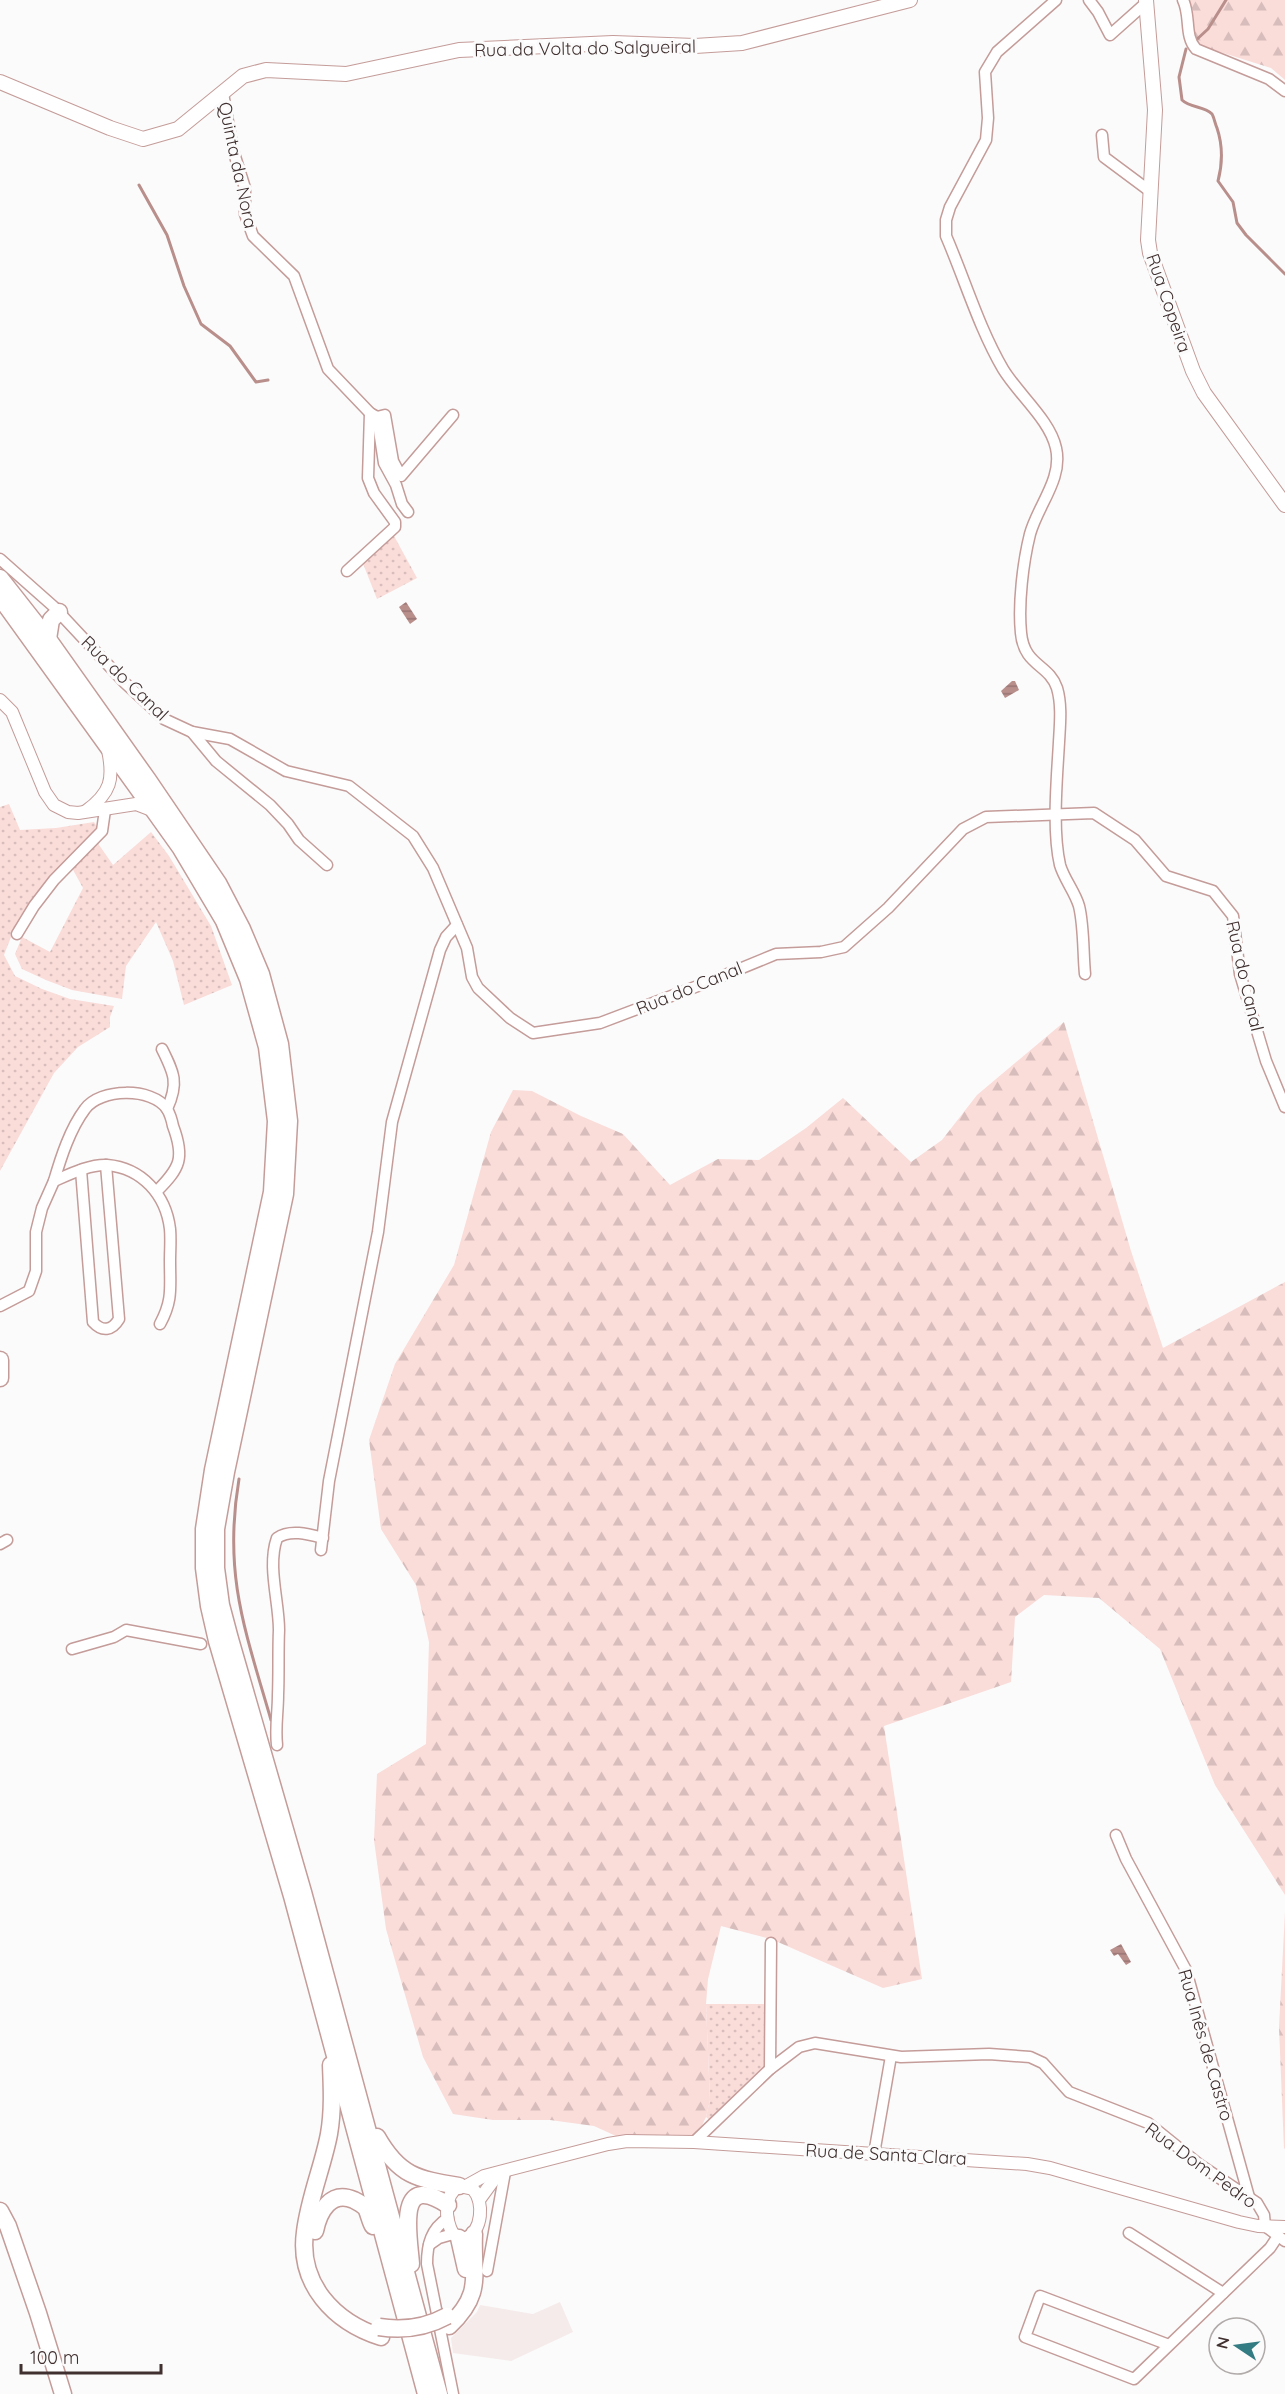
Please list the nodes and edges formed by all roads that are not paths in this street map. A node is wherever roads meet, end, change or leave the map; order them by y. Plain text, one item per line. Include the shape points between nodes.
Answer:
1 (910, 0) edge
2 (1056, 0) edge
3 (1089, 0) edge
4 (1182, 0) edge
5 (1147, 1) edge
6 (0, 82) edge
7 (1285, 91) edge
8 (223, 93) junction
9 (1102, 135) dead end
10 (1152, 192) junction
11 (373, 415) junction
12 (453, 415) dead end
13 (1285, 505) edge
14 (408, 512) dead end
15 (0, 559) edge
16 (347, 571) dead end
17 (0, 578) edge
18 (0, 597) edge
19 (56, 609) junction
20 (30, 614) junction
21 (48, 639) junction
22 (0, 700) edge
23 (192, 732) junction
24 (106, 742) junction
25 (105, 810) junction
26 (86, 811) junction
27 (155, 812) junction
28 (1056, 815) junction
29 (327, 865) dead end
30 (457, 925) junction
31 (17, 934) dead end
32 (1085, 974) dead end
33 (162, 1049) dead end
34 (1285, 1107) edge
35 (167, 1109) junction
36 (106, 1165) junction
37 (81, 1170) junction
38 (54, 1181) junction
39 (157, 1191) junction
40 (0, 1306) edge
41 (160, 1324) dead end
42 (0, 1360) edge
43 (0, 1378) edge
44 (323, 1538) junction
45 (321, 1550) dead end
46 (201, 1644) dead end
47 (72, 1649) dead end
48 (277, 1745) dead end
49 (1116, 1835) dead end
50 (771, 1943) dead end
51 (330, 2040) junction
52 (891, 2056) junction
53 (770, 2068) junction
54 (365, 2115) junction
55 (694, 2142) junction
56 (874, 2154) junction
57 (502, 2173) junction
58 (463, 2186) junction
59 (1249, 2197) junction
60 (479, 2200) junction
61 (0, 2211) edge
62 (448, 2212) junction
63 (1267, 2226) junction
64 (1129, 2233) dead end
65 (462, 2235) junction
66 (1283, 2235) edge
67 (428, 2246) junction
68 (386, 2247) junction
69 (487, 2271) dead end
70 (1222, 2293) junction
71 (414, 2301) junction
72 (380, 2332) junction
73 (1169, 2345) junction
74 (63, 2394) edge
75 (426, 2394) edge
76 (439, 2394) edge
77 (453, 2394) edge

1 - 8 main road, Rua da Volta do Salgueiral via 742,43 613,43 459,50 346,74 266,70 243,76
2 - 28 street via 997,52 985,72 986,140 950,207 946,236 1004,371 1048,428 1056,448 1056,472 1030,536 1021,634 1026,652 1036,665 1051,674 1057,688 1060,715
3 - 5 street via 1110,35
4 - 7 street via 1188,10 1189,42 1196,49 1269,80
5 - 10 main road, Rua Copeira via 1155,110
6 - 8 main road, Rua da Volta do Salgueiral via 143,139 178,129
8 - 11 street, Quinta da Nora via 232,150 245,188 245,214 253,236 294,276 328,369
9 - 10 street via 1104,157
10 - 13 main road, Rua Copeira via 1150,254 1193,371 1204,393
11 - 12 street, Quinta da Nora via 385,415 393,461 401,476
11 - 14 street via 384,463
11 - 16 street via 368,478 395,527
15 - 19 street, Rua do Canal
17 - 20 main road
18 - 24 main road
19 - 20 main road via 46,614
19 - 21 main road
19 - 23 street, Rua do Canal via 164,719
20 - 21 main road
21 - 54 main road via 230,905 261,974 280,1044 289,1121 285,1194 226,1472 216,1529 216,1568 230,1639
22 - 26 street via 12,712 54,805 68,812
23 - 29 street via 216,761 270,805 299,840
23 - 30 street, Rua do Canal via 230,739 286,771 349,786 413,836 433,868
24 - 26 street via 111,777 106,792
24 - 27 main road
25 - 26 street
25 - 27 street via 136,804
25 - 31 street via 102,831 54,880
27 - 51 main road via 224,921 248,979 267,1047 276,1121 272,1192 213,1470 204,1529 204,1568 217,1641
28 - 30 street, Rua do Canal via 986,817 963,830 888,908 844,947 776,954 600,1023 532,1033 510,1018 478,988
28 - 32 street via 1060,866 1079,906
28 - 34 street, Rua do Canal via 1094,813 1135,840 1166,876 1213,891 1233,916 1240,974 1266,1061
30 - 44 street via 440,950 392,1122 378,1232 329,1481
33 - 35 street via 175,1083
35 - 38 street via 132,1092 99,1098 85,1108
35 - 39 street via 181,1154
36 - 37 street
36 - 37 street via 119,1319 107,1330 93,1322
36 - 39 street via 143,1178
37 - 38 street
38 - 40 street via 36,1232 36,1271 28,1291
39 - 41 street via 170,1228 170,1306
42 - 43 main road
44 - 45 street
44 - 48 street via 284,1534 275,1542 279,1628
46 - 47 street via 126,1630
49 - 59 street, Rua Inês de Castro via 1125,1859 1186,1970
50 - 53 street
51 - 68 main road
51 - 72 main road via 329,2133 305,2233 305,2256 315,2286 326,2303 356,2329
52 - 53 street, Rua Dom Pedro via 815,2043 800,2047
52 - 56 street
52 - 59 street, Rua Dom Pedro via 1030,2057 1043,2063 1069,2092 1149,2123 1200,2165
53 - 55 street, Rua Dom Pedro
54 - 58 main road via 388,2156 400,2168 419,2179
54 - 71 main road
55 - 56 street, Rua de Santa Clara
55 - 57 street, Rua de Santa Clara via 627,2141
56 - 63 street, Rua de Santa Clara via 1050,2168 1239,2222
57 - 58 street, Rua de Santa Clara via 477,2178
57 - 60 street
57 - 69 street
58 - 60 street via 473,2189
58 - 62 street via 453,2190
59 - 63 street, Rua Dom Pedro via 1263,2211
60 - 65 street via 478,2226
61 - 74 main road
62 - 65 street
62 - 67 street via 433,2231
62 - 71 main road via 423,2194 410,2204 407,2218
63 - 66 street, Rua de Santa Clara
64 - 70 street
65 - 67 street via 439,2238
65 - 72 main road, bridge via 466,2284 448,2321
66 - 70 street
67 - 77 street via 427,2264
68 - 72 main road via 366,2208 358,2201 339,2197 320,2212 313,2247 321,2279 331,2295 354,2316
68 - 75 main road
70 - 73 street
71 - 76 main road
73 - 73 street via 1134,2379 1024,2337 1040,2296

